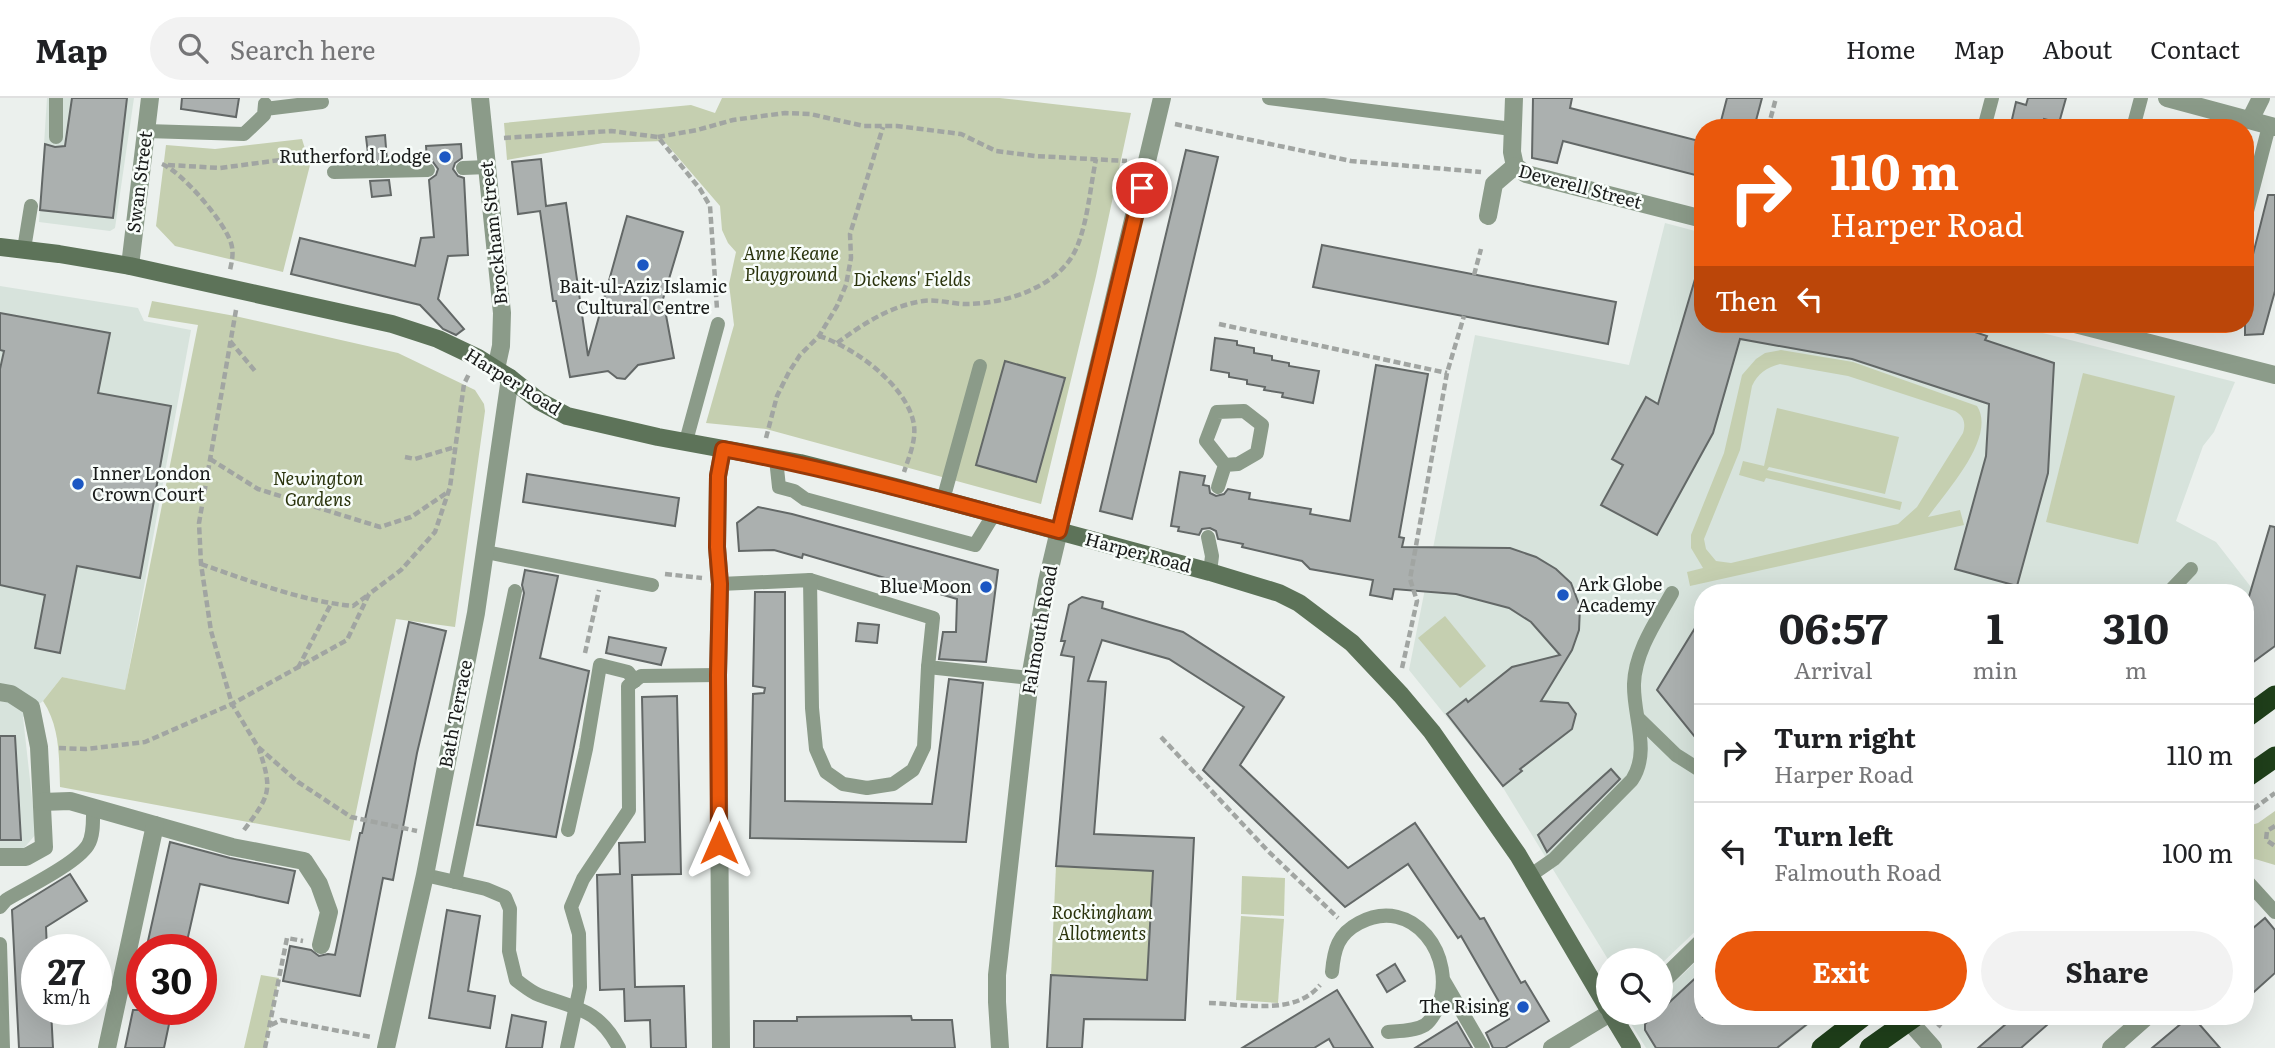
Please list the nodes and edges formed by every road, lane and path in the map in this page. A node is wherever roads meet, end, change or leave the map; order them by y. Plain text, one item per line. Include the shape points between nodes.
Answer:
1 (56, 98) edge
2 (150, 98) edge
3 (480, 98) edge
4 (1162, 98) edge
5 (1269, 98) edge
6 (1514, 98) edge
7 (1776, 98) edge
8 (1992, 98) edge
9 (2141, 98) edge
10 (2167, 98) edge
11 (2261, 98) edge
12 (322, 102) dead end
13 (2209, 104) edge
14 (1770, 119) edge
15 (1986, 119) edge
16 (2135, 119) edge
17 (2247, 119) edge
18 (2250, 119) edge
19 (1157, 121) junction
20 (2254, 121) edge
21 (883, 127) junction
22 (2272, 127) edge
23 (1512, 129) junction
24 (146, 131) junction
25 (56, 137) dead end
26 (658, 137) junction
27 (485, 139) junction
28 (288, 159) dead end
29 (1096, 159) junction
30 (1149, 161) junction
31 (143, 162) junction
32 (163, 164) junction
33 (1515, 166) junction
34 (487, 167) junction
35 (463, 168) dead end
36 (428, 170) dead end
37 (334, 172) dead end
38 (1500, 178) junction
39 (2254, 188) edge
40 (31, 206) dead end
41 (1488, 216) dead end
42 (1694, 217) edge
43 (0, 247) edge
44 (24, 249) junction
45 (1481, 249) dead end
46 (130, 266) junction
47 (1474, 275) dead end
48 (233, 290) junction
49 (1464, 316) dead end
50 (718, 324) joint
51 (1219, 324) dead end
52 (2111, 333) edge
53 (819, 336) junction
54 (230, 341) junction
55 (837, 343) junction
56 (478, 358) junction
57 (980, 366) dead end
58 (255, 371) dead end
59 (503, 373) junction
60 (1447, 373) junction
61 (2275, 375) edge
62 (686, 442) junction
63 (455, 447) junction
64 (723, 449) junction
65 (405, 457) dead end
66 (769, 458) junction
67 (210, 459) junction
68 (1225, 464) dead end
69 (1218, 487) dead end
70 (899, 488) junction
71 (449, 492) junction
72 (293, 493) dead end
73 (291, 499) junction
74 (943, 500) junction
75 (994, 514) junction
76 (1059, 531) junction
77 (1208, 537) dead end
78 (486, 552) junction
79 (201, 564) junction
80 (2190, 569) dead end
81 (1210, 572) junction
82 (602, 575) junction
83 (810, 580) junction
84 (720, 582) junction
85 (2176, 584) edge
86 (652, 585) joint
87 (515, 591) dead end
88 (1672, 593) dead end
89 (369, 594) junction
90 (331, 604) junction
91 (600, 665) junction
92 (928, 667) junction
93 (297, 669) junction
94 (1401, 672) dead end
95 (718, 675) junction
96 (1030, 678) junction
97 (635, 681) junction
98 (0, 692) edge
99 (2275, 696) edge
100 (232, 704) junction
101 (2254, 711) edge
102 (1638, 718) junction
103 (1161, 737) dead end
104 (38, 747) junction
105 (258, 747) junction
106 (2275, 757) edge
107 (1694, 766) edge
108 (2254, 772) edge
109 (2275, 793) edge
110 (42, 802) junction
111 (93, 808) junction
112 (438, 808) junction
113 (2254, 808) edge
114 (155, 825) junction
115 (2275, 826) edge
116 (568, 830) dead end
117 (2275, 846) edge
118 (232, 848) junction
119 (0, 857) edge
120 (425, 875) junction
121 (1531, 875) junction
122 (455, 882) junction
123 (2254, 890) edge
124 (0, 907) edge
125 (2275, 912) edge
126 (1348, 929) junction
127 (0, 944) edge
128 (321, 945) joint
129 (1694, 950) edge
130 (1673, 970) edge
131 (1332, 972) joint
132 (1444, 981) junction
133 (1596, 983) edge
134 (1209, 1003) dead end
135 (575, 1006) junction
136 (1596, 1024) edge
137 (1620, 1025) edge
138 (1852, 1025) edge
139 (1903, 1025) edge
140 (1916, 1025) edge
141 (2137, 1025) edge
142 (271, 1026) junction
143 (1388, 1032) dead end
144 (387, 1044) edge
145 (3, 1048) edge
146 (107, 1048) edge
147 (265, 1048) edge
148 (567, 1048) edge
149 (619, 1048) edge
150 (721, 1048) edge
151 (1000, 1048) edge
152 (1483, 1048) edge
153 (1552, 1048) edge
154 (1632, 1048) edge
155 (1822, 1048) edge
156 (1870, 1048) edge
157 (1933, 1048) edge
158 (2111, 1048) edge

1 - 25 lane
2 - 24 street, Swan Street
3 - 27 street, Brockham Street
4 - 19 street, Falmouth Road
5 - 23 lane
6 - 23 street
7 - 14 path
8 - 15 lane
9 - 16 lane
10 - 13 street
11 - 18 street
12 - 24 lane via 265,107 264,115 244,134
13 - 17 street
19 - 30 street, Falmouth Road
19 - 38 path via 1351,161
20 - 22 street
21 - 26 path via 785,113
21 - 29 path via 961,134 996,151
21 - 53 path via 850,234 846,285
22 - 39 lane
23 - 33 street
24 - 31 street, Swan Street
26 - 27 path via 611,131
26 - 50 path via 710,206
27 - 34 street, Brockham Street
28 - 32 path via 220,168
29 - 30 path
29 - 55 path via 1081,235 1068,262 1054,276 1011,297 985,303 925,301 898,307
30 - 76 street, Falmouth Road
31 - 32 path
31 - 46 street, Swan Street
32 - 48 path via 213,211 225,230 233,251
33 - 38 street, Deverell Street
33 - 42 street, Deverell Street via 1526,174
34 - 35 lane
34 - 59 street, Brockham Street via 502,313
36 - 37 lane
38 - 41 street, Deverell Street via 1494,184
40 - 44 lane
43 - 44 main road, Harper Road
44 - 46 main road, Harper Road
45 - 47 path
46 - 48 main road, Harper Road
48 - 54 path
48 - 56 main road, Harper Road via 392,324
49 - 60 path
50 - 62 lane
51 - 60 path
52 - 61 street
53 - 55 path
53 - 66 path via 800,355 777,396
54 - 58 path
54 - 67 path
55 - 70 path via 884,376 910,408 913,444
56 - 59 main road, Harper Road
56 - 63 path via 464,384
57 - 74 lane
59 - 62 main road, Harper Road via 567,416
59 - 78 street, Bath Terrace
60 - 94 path via 1410,579 1417,601
62 - 64 main road, Harper Road
63 - 65 path via 415,459
63 - 71 path
64 - 66 main road, Harper Road
64 - 84 street via 718,476
66 - 70 main road, Harper Road
66 - 75 lane via 779,486 804,499 975,545
67 - 73 path via 258,489
67 - 79 path via 199,523
68 - 69 lane
70 - 74 main road, Harper Road
71 - 73 path via 411,517 380,527
71 - 89 path via 435,531 401,570
72 - 73 path
74 - 75 main road, Harper Road
75 - 76 main road, Harper Road
76 - 81 main road, Harper Road
76 - 96 street, Falmouth Road
77 - 81 lane
78 - 82 lane
78 - 112 street, Bath Terrace
79 - 90 path
79 - 100 path via 211,631
80 - 85 lane
81 - 121 main road, Harper Road via 1279,593 1352,643 1432,732
82 - 86 lane
82 - 91 path via 583,662
83 - 84 lane
83 - 92 lane via 933,618
83 - 92 lane via 812,708 816,749 826,772 844,784 867,788 893,784 913,770 924,747
84 - 86 path via 655,573
84 - 95 street
87 - 122 lane
88 - 102 lane via 1637,666
89 - 90 path via 353,606
89 - 93 path via 347,640
90 - 93 path
91 - 97 lane via 628,672
91 - 116 lane
92 - 96 lane
93 - 100 path
95 - 97 lane via 641,676
95 - 150 street
96 - 151 street, Falmouth Road via 997,975
97 - 135 lane via 628,687 629,810 583,879 571,907 579,934 580,987
98 - 104 street via 31,707
99 - 101 highway
100 - 104 path via 145,742 86,749
100 - 105 path
102 - 107 lane
102 - 121 lane via 1640,755 1632,780 1554,859
103 - 126 path
104 - 110 street
105 - 112 path via 298,782 351,817 417,831 422,806
105 - 118 path via 268,778 266,800
106 - 108 highway
109 - 113 path
110 - 111 street via 70,801
110 - 119 street via 44,847 26,857
111 - 114 street
111 - 124 lane via 89,844 76,858
112 - 120 street, Bath Terrace
114 - 118 street
114 - 146 street
115 - 117 path via 2265,835
118 - 128 street via 304,861 329,912
120 - 122 lane
120 - 144 street, Bath Terrace
121 - 133 main road, Harper Road
122 - 135 lane via 505,897 516,980 537,995
123 - 125 lane
126 - 131 lane via 1338,941
126 - 132 lane via 1382,915 1412,922 1437,950
127 - 145 lane
128 - 142 path via 287,938
129 - 130 street
131 - 134 path via 1311,997 1282,1006
132 - 143 lane via 1435,1014 1425,1025
132 - 152 lane
135 - 148 lane
135 - 149 lane via 592,1015
136 - 153 street
137 - 154 main road, Harper Road
138 - 155 highway
139 - 156 highway
140 - 157 street
141 - 158 street
142 - 144 path via 281,1020
142 - 147 path

